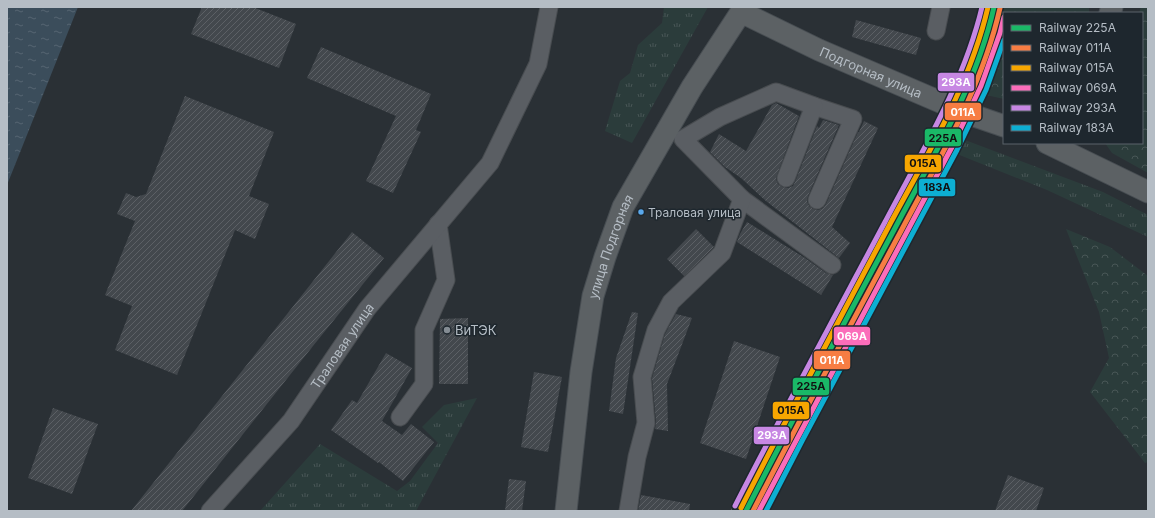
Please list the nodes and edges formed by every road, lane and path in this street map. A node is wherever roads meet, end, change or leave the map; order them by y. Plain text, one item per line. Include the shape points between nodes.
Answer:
1 (549, 7) edge
2 (942, 7) edge
3 (742, 10) edge
4 (936, 31) dead end
5 (814, 106) junction
6 (1003, 126) edge
7 (675, 134) junction
8 (1049, 144) edge
9 (786, 178) dead end
10 (1148, 192) edge
11 (742, 199) junction
12 (817, 200) dead end
13 (438, 224) junction
14 (832, 265) dead end
15 (400, 417) dead end
16 (210, 511) edge
17 (566, 511) edge
18 (628, 511) edge

1 - 13 street, Траловая улица via 538,64 490,163
2 - 4 street
3 - 6 main road, Подгорная улица via 819,50 966,114
3 - 7 main road, улица Подгорная via 692,87
5 - 7 street via 776,92
5 - 9 street
5 - 12 street via 853,119
7 - 11 street
7 - 17 main road, улица Подгорная via 623,207 593,296 581,372
8 - 10 main road
11 - 14 street
11 - 18 street via 722,253 671,302 656,330 642,378 646,423
13 - 15 street via 446,280 424,330 424,384
13 - 16 street, Траловая улица via 367,309 291,421

